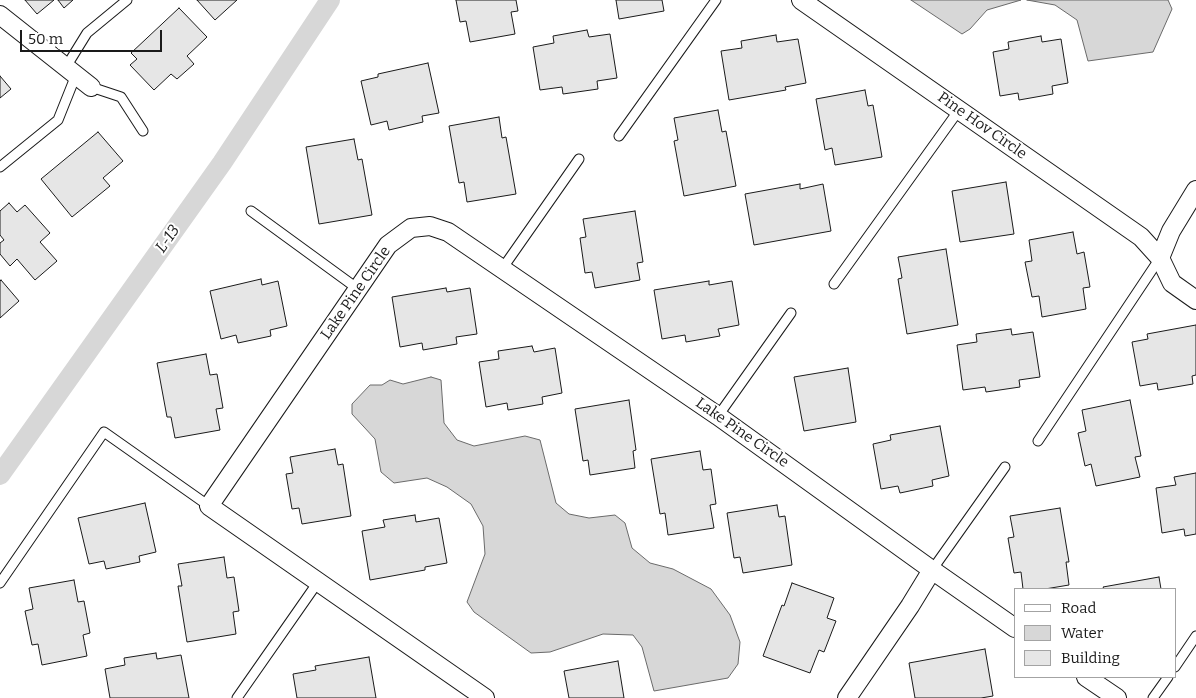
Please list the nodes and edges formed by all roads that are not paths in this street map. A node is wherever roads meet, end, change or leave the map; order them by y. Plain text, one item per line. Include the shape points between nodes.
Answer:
1 (127, 0) edge
2 (716, 0) edge
3 (801, 0) edge
4 (0, 15) edge
5 (71, 71) junction
6 (91, 87) joint
7 (959, 110) junction
8 (143, 130) dead end
9 (619, 136) dead end
10 (579, 159) dead end
11 (0, 166) edge
12 (1196, 190) edge
13 (251, 211) dead end
14 (1160, 258) junction
15 (502, 269) junction
16 (834, 284) dead end
17 (358, 289) junction
18 (1196, 300) edge
19 (790, 313) dead end
20 (718, 416) junction
21 (1038, 441) dead end
22 (1005, 467) dead end
23 (209, 506) junction
24 (932, 570) junction
25 (318, 582) junction
26 (0, 583) edge
27 (1014, 627) edge
28 (1196, 636) edge
29 (1176, 666) edge
30 (1087, 678) edge
31 (1167, 678) edge
32 (237, 698) edge
33 (485, 698) edge
34 (847, 698) edge
35 (1116, 698) edge
36 (1153, 698) edge

1 - 5 lane via 87,33
2 - 9 lane
3 - 7 street, Pine Hov Circle
4 - 5 street
5 - 6 street
5 - 11 lane via 58,120
6 - 8 lane via 121,97
7 - 14 street, Pine Hov Circle via 1141,237
7 - 16 lane
10 - 15 lane
12 - 14 street via 1171,231
13 - 17 lane
14 - 18 street, Pine Hov Circle via 1172,284
14 - 21 lane
15 - 17 street, Lake Pine Circle via 448,232 430,226 411,228 388,245
15 - 20 street, Lake Pine Circle
17 - 23 street, Lake Pine Circle
19 - 20 lane
20 - 24 street, Lake Pine Circle
22 - 24 lane
23 - 25 street
23 - 26 lane via 104,432
24 - 27 street, Lake Pine Circle
24 - 34 street
25 - 32 lane
25 - 33 street
28 - 29 lane
30 - 35 street
31 - 36 lane

